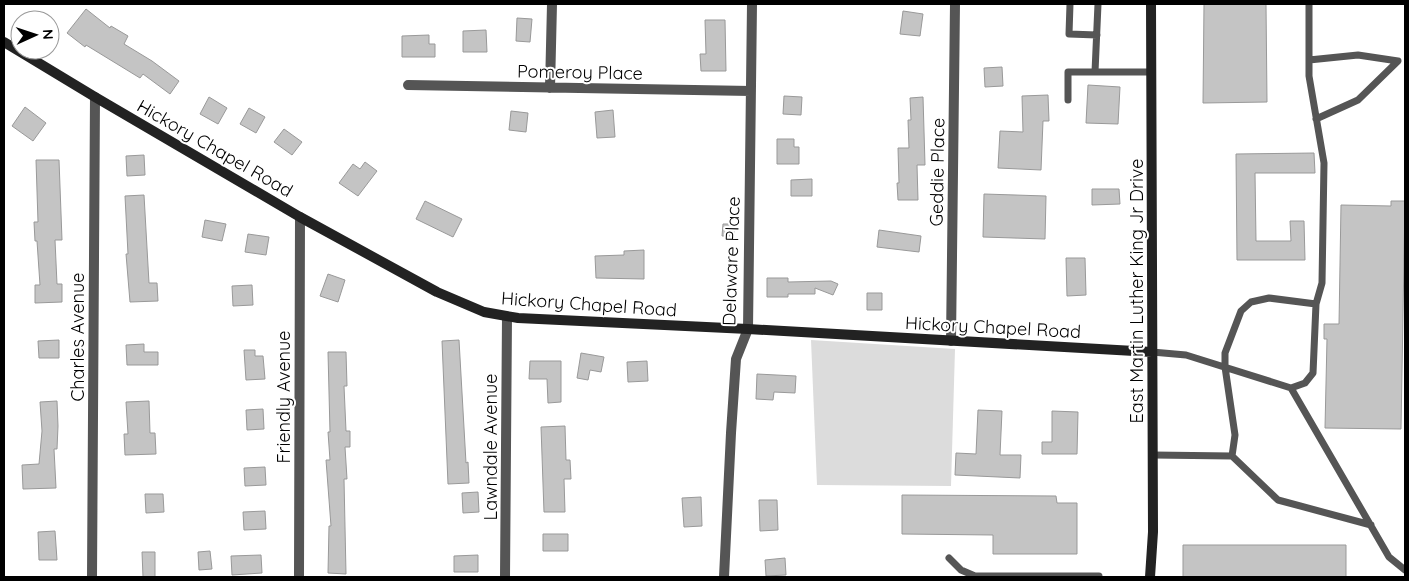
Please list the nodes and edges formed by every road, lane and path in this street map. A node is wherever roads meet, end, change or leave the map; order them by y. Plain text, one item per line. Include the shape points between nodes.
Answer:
1 (552, 4) edge
2 (752, 4) edge
3 (956, 4) edge
4 (1070, 4) edge
5 (1098, 4) edge
6 (1151, 4) edge
7 (1309, 4) edge
8 (1096, 35) junction
9 (4, 42) edge
10 (1309, 60) junction
11 (1402, 60) edge
12 (1095, 72) junction
13 (1152, 72) junction
14 (408, 85) dead end
15 (550, 88) junction
16 (751, 90) junction
17 (95, 97) junction
18 (1068, 100) dead end
19 (1316, 119) junction
20 (300, 217) junction
21 (1316, 304) junction
22 (507, 317) junction
23 (748, 329) junction
24 (951, 341) junction
25 (1152, 352) junction
26 (1225, 367) junction
27 (1291, 388) junction
28 (1153, 454) junction
29 (1232, 456) junction
30 (1371, 525) junction
31 (949, 558) dead end
32 (1405, 570) edge
33 (1099, 576) dead end
34 (92, 577) edge
35 (298, 577) edge
36 (505, 577) edge
37 (724, 577) edge
38 (1150, 577) edge

1 - 15 street
2 - 16 street, Delaware Place
3 - 24 street, Geddie Place
4 - 8 lane via 1068,34
5 - 8 lane
6 - 13 street, East Martin Luther King Jr Drive
7 - 10 lane
8 - 12 lane
9 - 17 street, Hickory Chapel Road
10 - 11 lane via 1358,55
10 - 19 lane
11 - 19 lane via 1358,100
12 - 13 lane
12 - 18 lane via 1068,72
13 - 25 street, East Martin Luther King Jr Drive
14 - 15 street, Pomeroy Place
15 - 16 street, Pomeroy Place
16 - 23 street, Delaware Place
17 - 20 street, Hickory Chapel Road
17 - 34 street, Charles Avenue
19 - 21 lane via 1324,163 1322,283
20 - 22 street, Hickory Chapel Road via 437,292 484,312
20 - 35 street, Friendly Avenue
21 - 26 lane via 1269,298 1251,302 1241,311 1225,353
21 - 27 lane via 1313,374 1304,383
22 - 23 street, Hickory Chapel Road
22 - 36 street, Lawndale Avenue
23 - 24 street, Hickory Chapel Road
23 - 37 street, Delaware Place via 736,359
24 - 25 street, Hickory Chapel Road
25 - 26 lane via 1186,355
25 - 28 street, East Martin Luther King Jr Drive
26 - 27 lane
26 - 29 lane via 1235,435
27 - 30 lane
28 - 29 lane
28 - 38 street, East Martin Luther King Jr Drive
29 - 30 lane via 1278,500
30 - 32 lane via 1389,558
31 - 33 lane via 961,570 976,576

